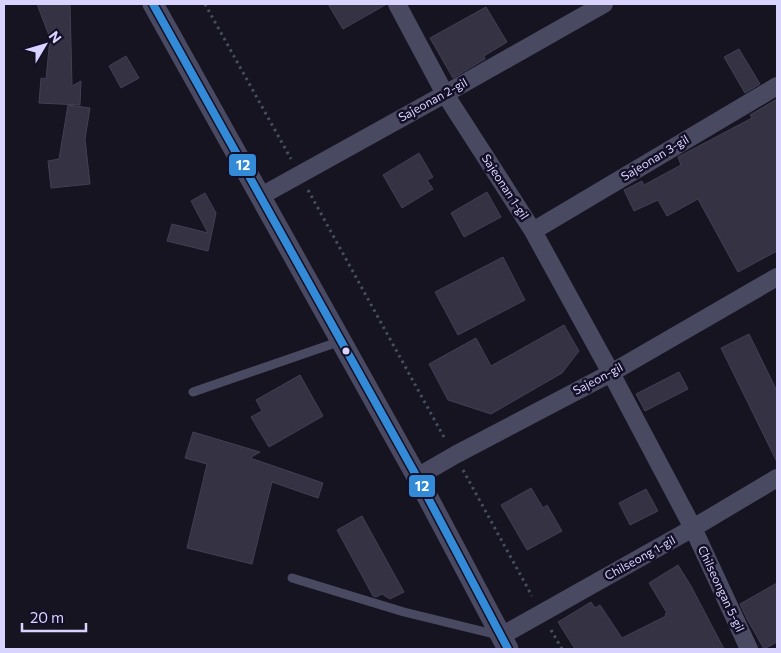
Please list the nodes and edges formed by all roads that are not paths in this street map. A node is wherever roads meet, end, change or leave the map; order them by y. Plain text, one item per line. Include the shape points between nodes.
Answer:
1 (154, 4) edge
2 (397, 4) edge
3 (604, 4) edge
4 (777, 86) edge
5 (445, 94) junction
6 (261, 196) junction
7 (533, 231) junction
8 (777, 278) edge
9 (341, 340) junction
10 (611, 373) junction
11 (193, 392) dead end
12 (417, 477) junction
13 (777, 478) edge
14 (693, 528) junction
15 (292, 578) dead end
16 (504, 643) edge
17 (749, 649) edge

1 - 6 street
2 - 5 street, Sajeonan 1-gil
3 - 5 street, Sajeonan 2-gil
4 - 7 street, Sajeonan 3-gil
5 - 6 street, Sajeonan 2-gil
5 - 7 street, Sajeonan 1-gil
6 - 9 street
7 - 10 street, Sajeonan 1-gil
8 - 10 street, Sajeon-gil
9 - 11 lane
9 - 12 street
10 - 12 street, Sajeon-gil
10 - 14 street, Sajeonan 1-gil
12 - 16 street
13 - 14 street, Chilseong 1-gil
14 - 16 street, Chilseong 1-gil via 542,613
14 - 17 street, Chilseongan 5-gil
15 - 16 lane

